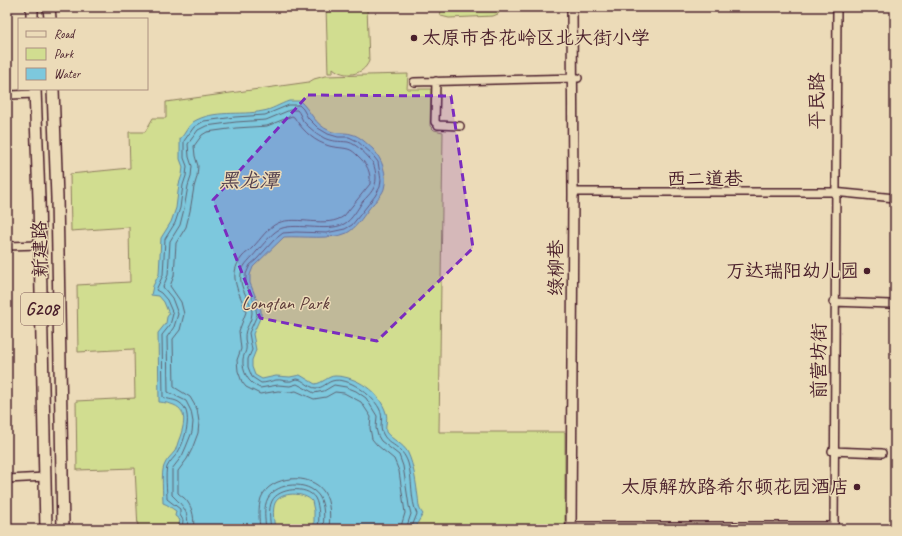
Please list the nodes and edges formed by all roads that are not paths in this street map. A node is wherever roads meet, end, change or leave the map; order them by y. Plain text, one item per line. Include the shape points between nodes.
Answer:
1 (32, 7) edge
2 (49, 7) edge
3 (572, 7) edge
4 (578, 7) edge
5 (833, 7) edge
6 (837, 7) edge
7 (32, 18) edge
8 (50, 18) edge
9 (576, 78) junction
10 (436, 81) junction
11 (414, 82) dead end
12 (53, 90) edge
13 (35, 92) edge
14 (10, 95) dead end
15 (460, 126) dead end
16 (576, 193) junction
17 (834, 193) junction
18 (895, 198) edge
19 (40, 245) junction
20 (7, 246) edge
21 (834, 302) junction
22 (890, 304) dead end
23 (834, 451) junction
24 (882, 454) dead end
25 (45, 477) junction
26 (7, 479) edge
27 (573, 528) edge
28 (833, 528) edge
29 (46, 529) edge
30 (63, 529) edge

1 - 7 main road
2 - 8 main road
3 - 9 street, 绿柳巷
4 - 9 street, 绿柳巷
5 - 17 street, 平民路
6 - 17 street, 平民路
9 - 10 street
9 - 16 street, 绿柳巷
10 - 11 street
10 - 15 street via 435,122 438,125
12 - 30 main road, 新建路 / G208
13 - 14 street
13 - 19 main road, 新建路 / G208
16 - 17 street, 西二道巷
16 - 27 street, 绿柳巷
17 - 18 street, 西二道巷
17 - 21 street, 前营坊街
19 - 20 street
19 - 25 main road, 新建路 / G208
21 - 22 street
21 - 23 street, 前营坊街
23 - 24 street
23 - 28 street, 前营坊街
25 - 26 street
25 - 29 main road, 新建路 / G208
27 - 28 street

